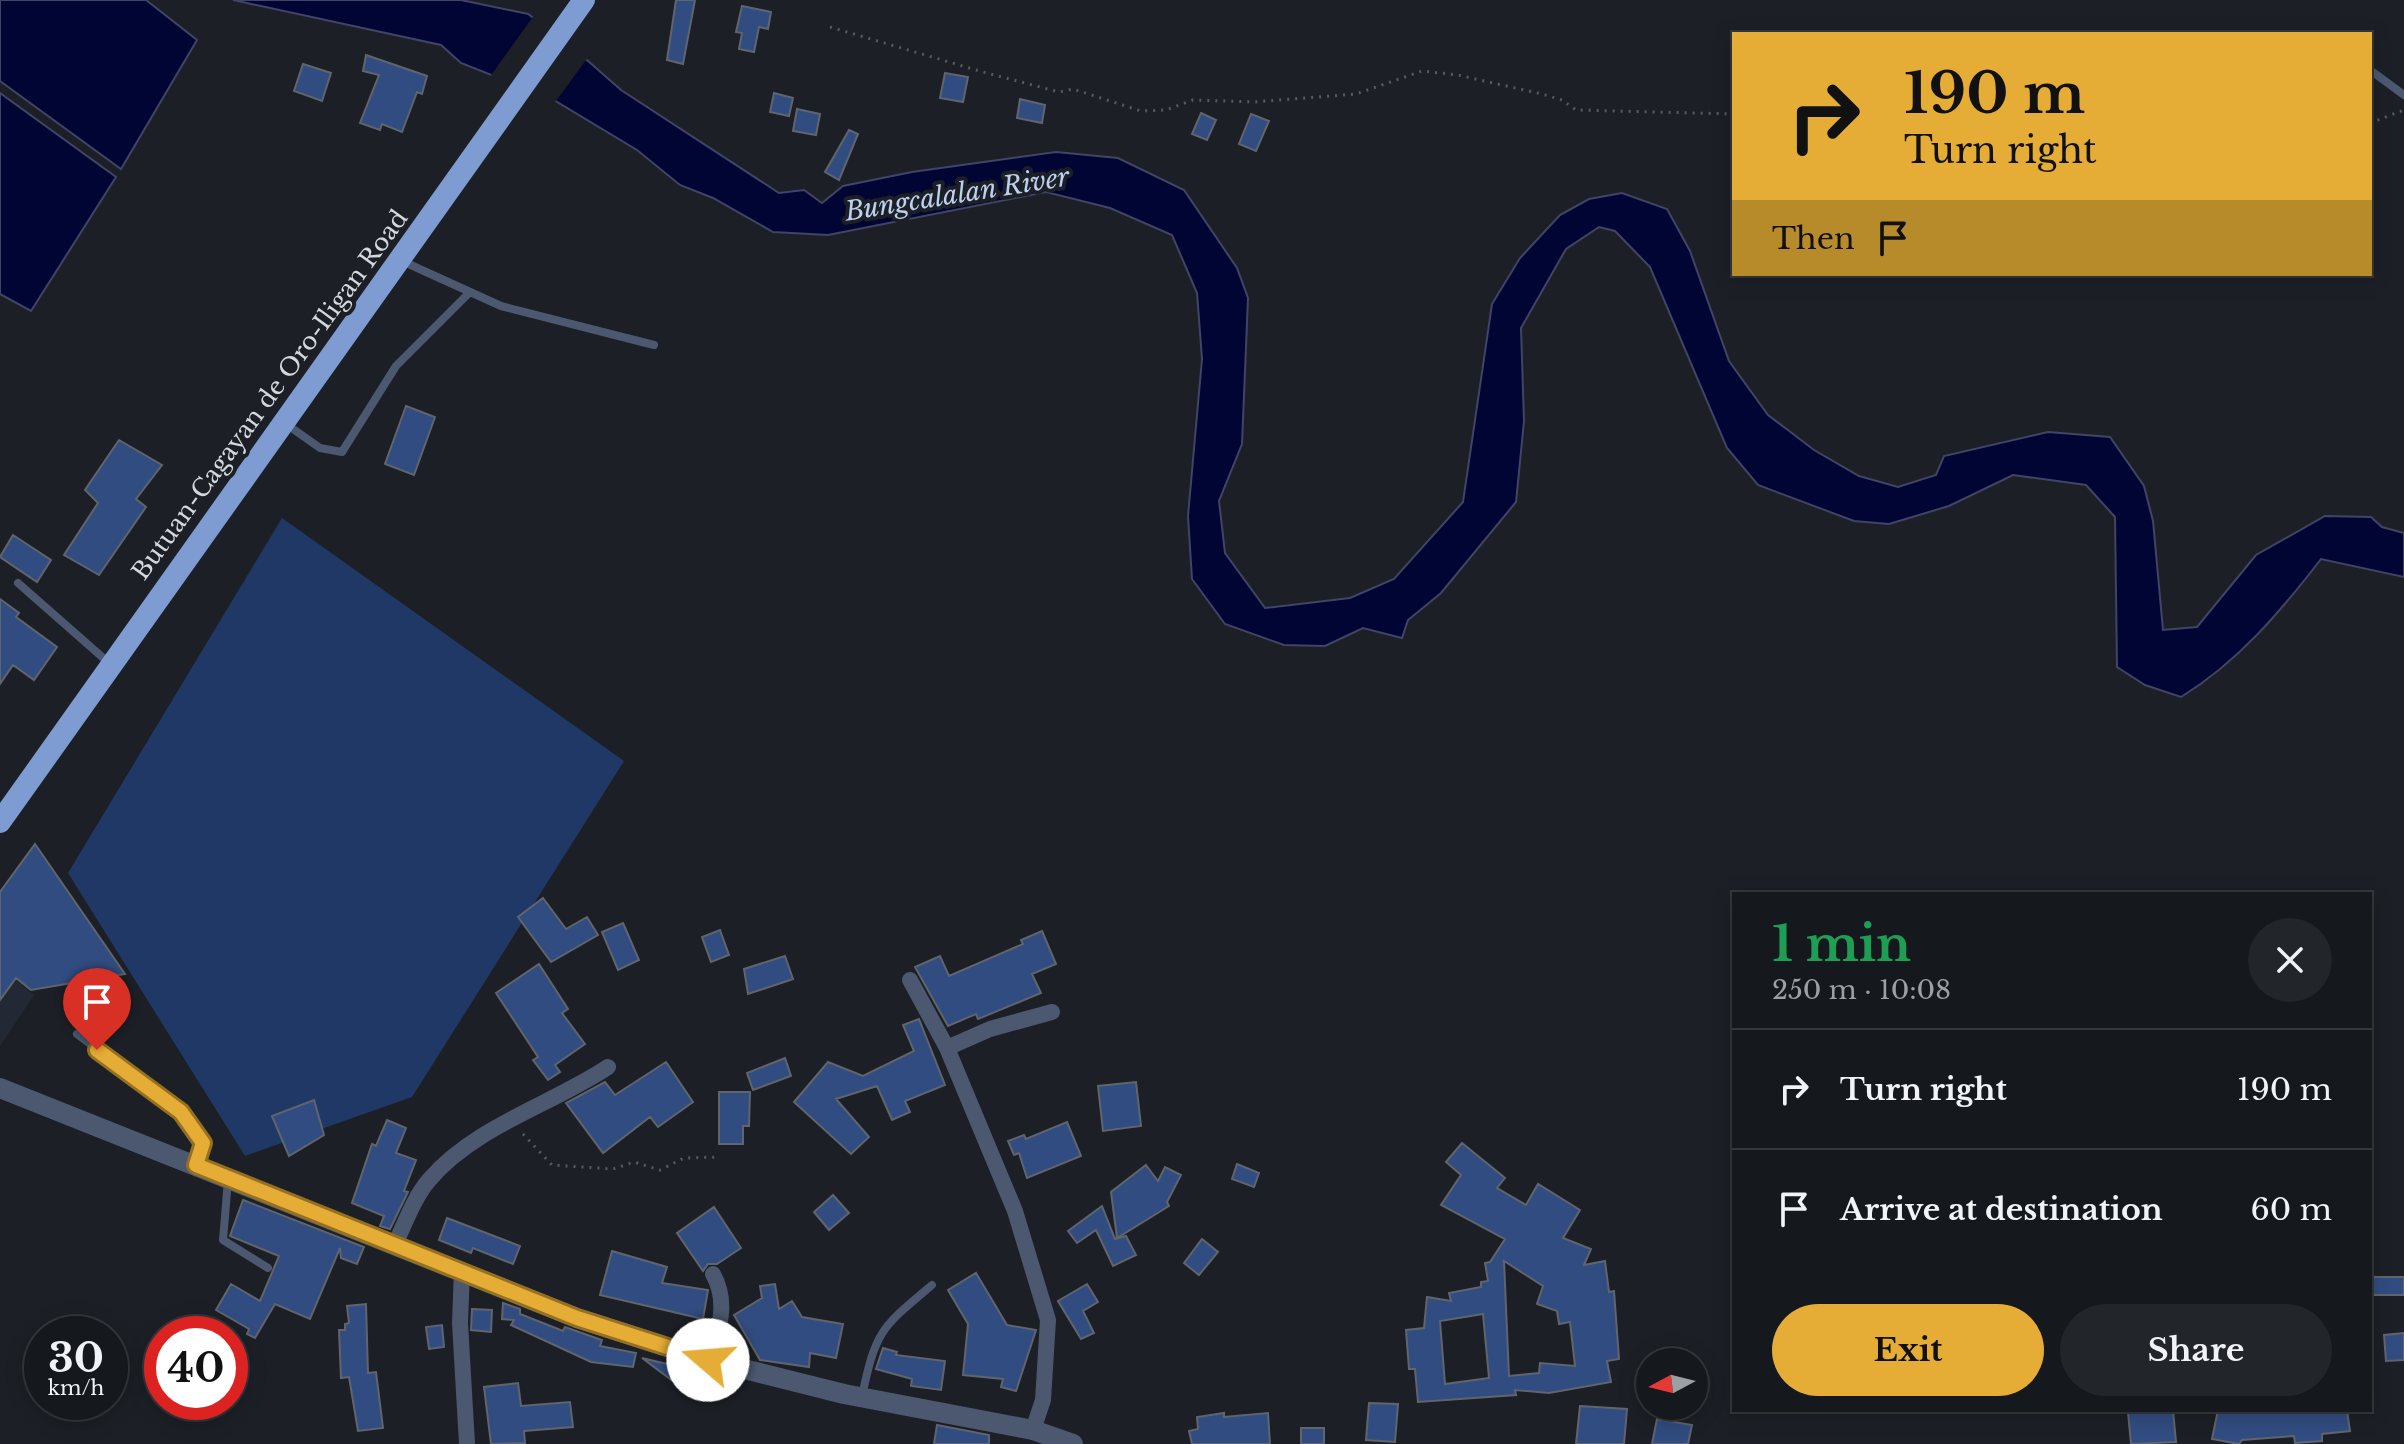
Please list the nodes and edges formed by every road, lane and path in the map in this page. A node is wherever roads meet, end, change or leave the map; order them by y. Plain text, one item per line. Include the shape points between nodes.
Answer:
1 (584, 0) edge
2 (830, 27) dead end
3 (2372, 71) edge
4 (2404, 95) edge
5 (2404, 110) edge
6 (1732, 114) edge
7 (2372, 122) edge
8 (398, 259) junction
9 (468, 294) junction
10 (654, 345) dead end
11 (282, 421) junction
12 (18, 583) dead end
13 (110, 663) junction
14 (0, 822) edge
15 (910, 980) dead end
16 (1052, 1012) dead end
17 (77, 1034) dead end
18 (947, 1048) junction
19 (608, 1067) dead end
20 (0, 1088) edge
21 (502, 1125) junction
22 (719, 1157) dead end
23 (196, 1165) junction
24 (228, 1179) junction
25 (394, 1246) junction
26 (268, 1268) dead end
27 (462, 1270) junction
28 (713, 1274) dead end
29 (932, 1285) dead end
30 (708, 1360) junction
31 (862, 1397) junction
32 (1033, 1430) junction
33 (1061, 1443) edge
34 (467, 1444) edge

1 - 8 highway, Butuan-Cagayan de Oro-Iligan Road
2 - 6 path via 1141,111 1166,110 1193,100 1254,102 1356,94 1422,71 1542,94 1576,110
3 - 4 lane
5 - 7 path
8 - 9 lane
8 - 11 highway, Butuan-Cagayan de Oro-Iligan Road
9 - 10 lane
9 - 11 lane via 396,366 342,452 320,448
11 - 13 highway, Butuan-Cagayan de Oro-Iligan Road
12 - 13 lane
13 - 14 highway, Butuan-Cagayan de Oro-Iligan Road
15 - 18 street
16 - 18 street via 990,1029
17 - 23 lane via 181,1112 203,1143
18 - 32 street via 1015,1211 1048,1320 1043,1400
19 - 21 street
20 - 23 street
21 - 22 path via 522,1133 552,1165 613,1169 634,1162 660,1170 684,1158
21 - 25 street via 430,1178
23 - 24 street
24 - 25 street
24 - 26 lane via 223,1240
25 - 27 street
27 - 30 street via 577,1318
27 - 34 street
28 - 30 street via 722,1309
29 - 31 lane via 885,1325 872,1349
30 - 31 street
31 - 32 street
32 - 33 street

